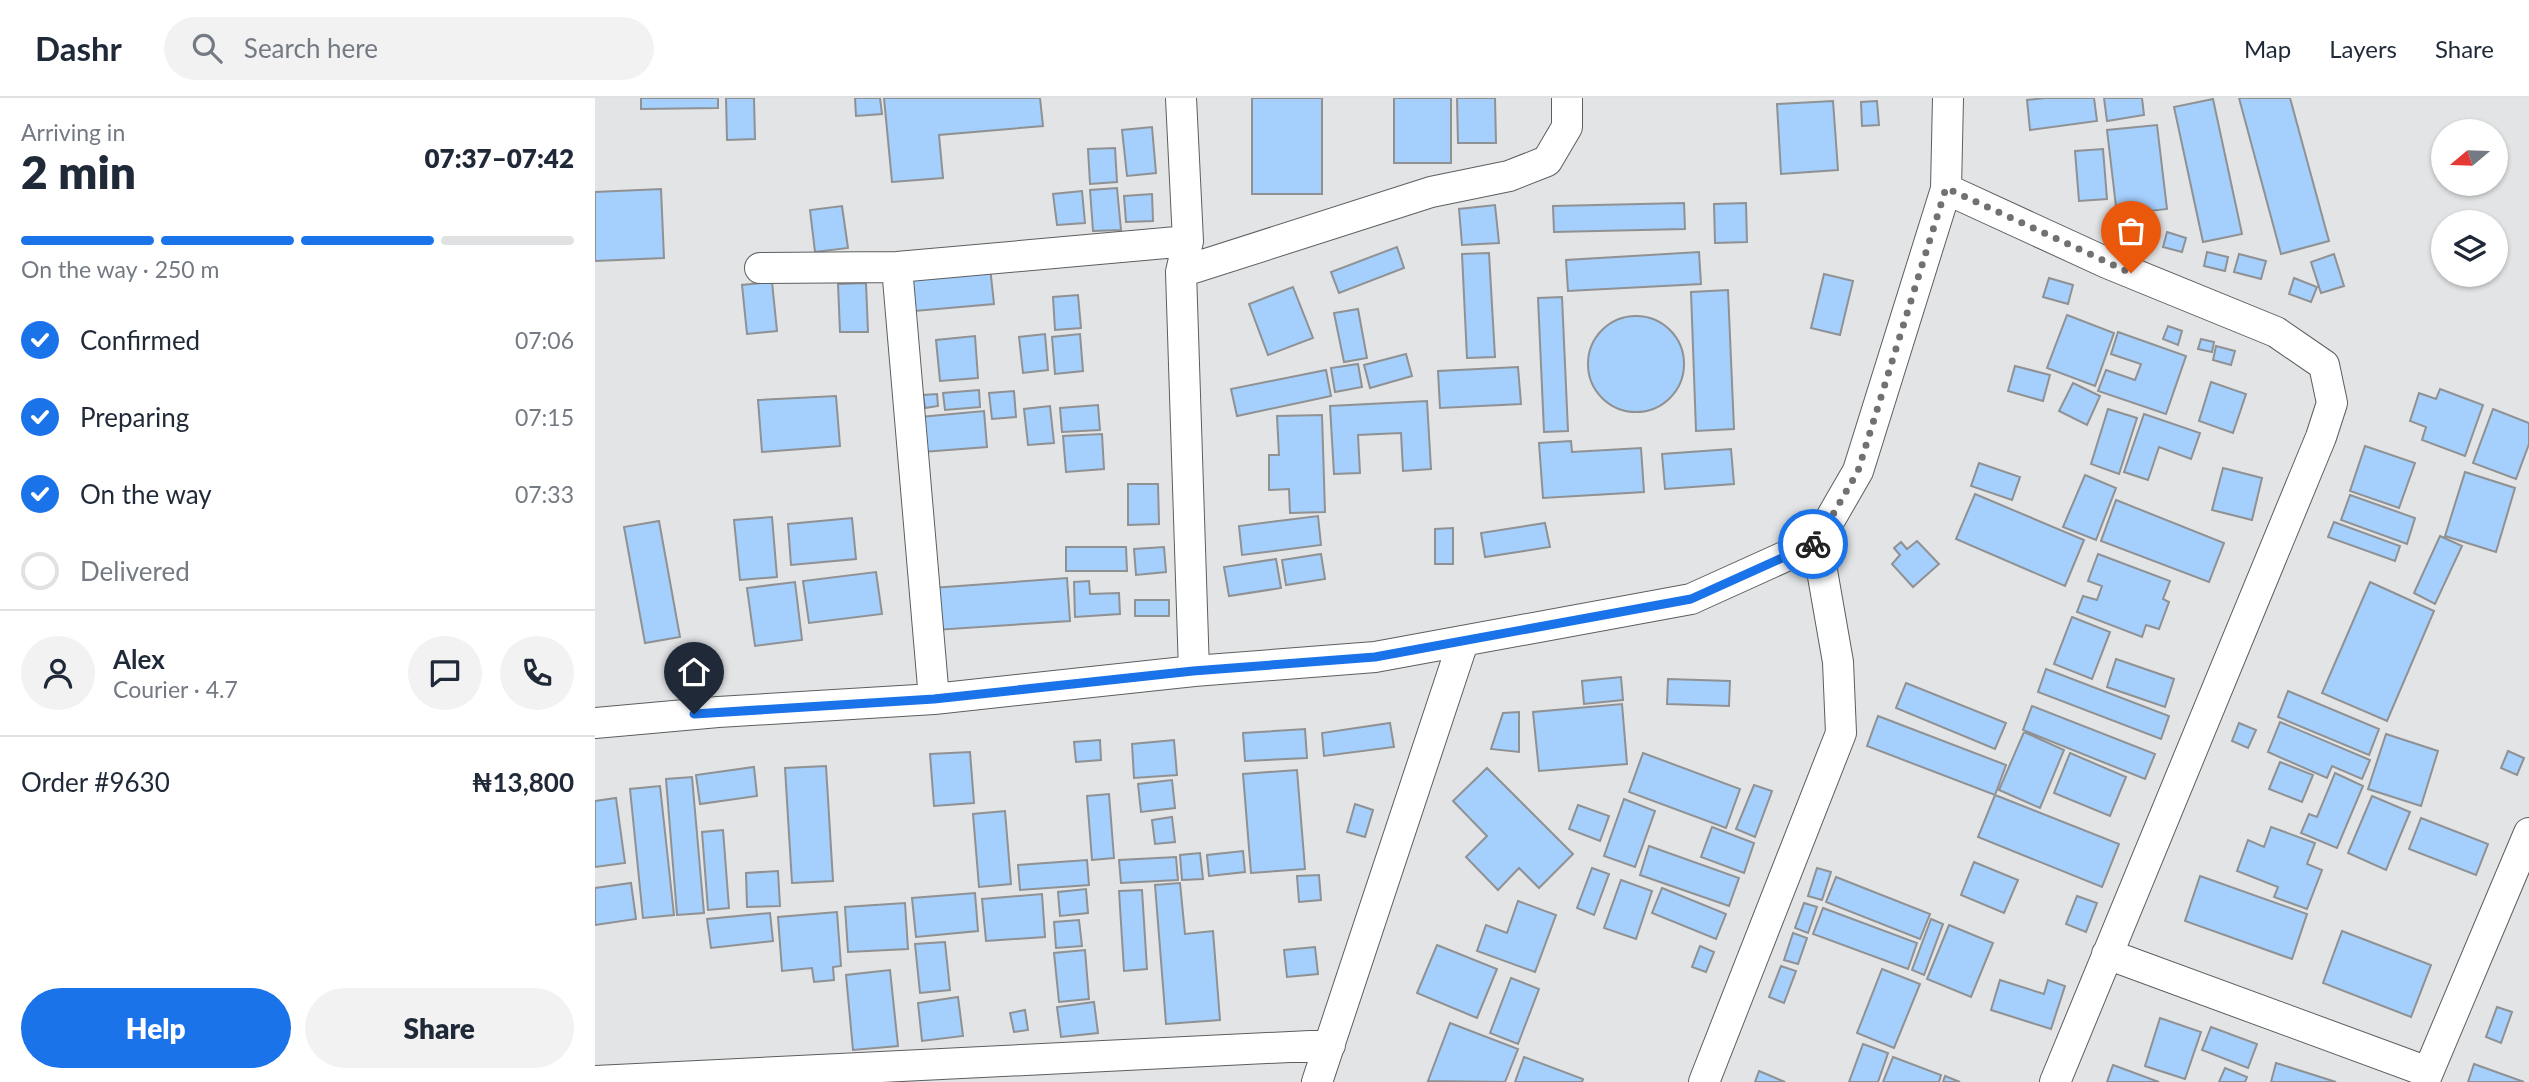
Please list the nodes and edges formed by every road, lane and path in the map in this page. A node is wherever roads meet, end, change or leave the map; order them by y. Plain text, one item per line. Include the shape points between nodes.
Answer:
1 (1181, 98) edge
2 (1567, 98) edge
3 (1948, 98) edge
4 (1946, 188) junction
5 (1188, 242) junction
6 (897, 267) junction
7 (760, 268) dead end
8 (1181, 272) junction
9 (1817, 542) junction
10 (1463, 642) junction
11 (1193, 671) junction
12 (934, 699) junction
13 (595, 723) edge
14 (2529, 833) edge
15 (2107, 954) junction
16 (1330, 1045) junction
17 (2426, 1077) edge
18 (595, 1081) edge
19 (1317, 1082) edge
20 (1704, 1082) edge
21 (2055, 1082) edge

1 - 5 street
2 - 8 street via 1567,127 1547,161 1509,176 1430,192
3 - 4 street
4 - 9 street via 1858,471
4 - 15 street via 2107,264 2276,332 2324,365 2332,403
5 - 6 street
5 - 8 street
6 - 7 street
6 - 12 street
8 - 11 street
9 - 10 street via 1691,599
9 - 20 street via 1838,662 1842,733
10 - 11 street via 1375,657
10 - 16 street
11 - 12 street
12 - 13 street
14 - 17 street
15 - 17 street
15 - 21 street
16 - 18 street
16 - 19 street

